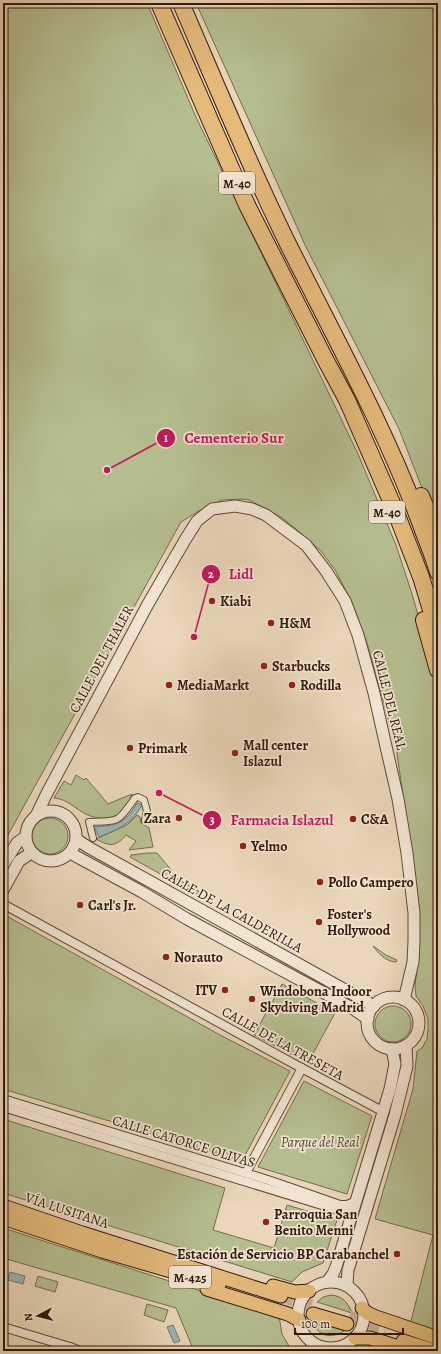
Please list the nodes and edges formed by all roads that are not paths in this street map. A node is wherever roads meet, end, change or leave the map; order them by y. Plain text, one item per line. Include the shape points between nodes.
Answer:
1 (159, 3) edge
2 (181, 3) edge
3 (346, 356) junction
4 (325, 359) junction
5 (197, 521) joint
6 (438, 537) edge
7 (438, 572) edge
8 (438, 633) edge
9 (438, 670) edge
10 (37, 814) junction
11 (145, 820) dead end
12 (25, 838) junction
13 (93, 838) dead end
14 (76, 840) junction
15 (31, 853) junction
16 (70, 853) junction
17 (3, 864) edge
18 (3, 890) edge
19 (3, 904) edge
20 (404, 1000) junction
21 (374, 1006) junction
22 (368, 1019) junction
23 (406, 1046) junction
24 (392, 1049) junction
25 (302, 1068) junction
26 (3, 1099) edge
27 (3, 1107) edge
28 (384, 1112) junction
29 (246, 1173) junction
30 (356, 1201) junction
31 (3, 1206) edge
32 (3, 1218) edge
33 (350, 1220) junction
34 (120, 1245) junction
35 (102, 1251) junction
36 (327, 1282) junction
37 (347, 1285) junction
38 (309, 1291) junction
39 (362, 1308) junction
40 (315, 1310) tunnel mouth
41 (299, 1320) junction
42 (348, 1320) tunnel mouth
43 (3, 1327) edge
44 (438, 1338) edge
45 (354, 1339) junction
46 (438, 1344) edge
47 (310, 1346) edge
48 (324, 1349) edge
49 (80, 1351) edge
50 (356, 1351) edge
51 (411, 1351) edge
52 (435, 1351) edge

1 - 4 highway, M-40 via 247,205
2 - 3 highway, M-40 via 254,172
3 - 6 highway, M-40 via 380,404
3 - 7 highway, M-40 via 405,482
4 - 8 highway, M-40 via 347,400 395,510 421,577
4 - 9 highway, M-40 via 399,543
5 - 10 street, CALLE DEL THALER via 148,604
5 - 20 street, CALLE DEL REAL via 212,509 235,506 252,508 266,515 306,545 345,601 358,634 374,693 398,799 407,853 414,913 414,940 413,962
10 - 12 street via 28,824
10 - 14 street via 59,812 69,818 75,828
11 - 13 street via 147,810 144,800 138,797 122,816 114,821 90,822
12 - 15 street
12 - 17 street via 17,843
14 - 16 street
14 - 21 street, CALLE DE LA CALDERILLA
15 - 16 street via 48,862 60,860
15 - 18 street via 19,861
16 - 22 street, CALLE DE LA CALDERILLA
19 - 25 street, CALLE DE LA TRESETA
20 - 21 street via 394,997 383,999
20 - 23 street via 413,1007 418,1017 419,1028
21 - 22 street
22 - 24 street via 368,1030 373,1040 381,1047
23 - 24 street
23 - 37 street via 407,1066 395,1115 348,1270
24 - 28 street via 395,1064
25 - 28 street, CALLE DE LA TRESETA
25 - 29 street
26 - 29 street, CALLE CATORCE OLIVAS
27 - 33 street, CALLE CATORCE OLIVAS via 338,1210 346,1213
28 - 30 street
29 - 30 street, CALLE CATORCE OLIVAS via 340,1205
30 - 33 street
31 - 34 main road, VÍA LUSITANA / M-425
32 - 35 main road, VÍA LUSITANA / M-425
33 - 36 street via 336,1267
34 - 35 main road, M-425 via 280,1299
34 - 38 main road via 129,1244 146,1248 289,1291
35 - 41 main road via 114,1259 288,1314
36 - 37 street
36 - 38 street
37 - 39 street via 357,1296
38 - 41 street via 300,1305
39 - 44 main road via 376,1317
39 - 45 street via 361,1324
40 - 42 main road
41 - 47 street
43 - 49 street
45 - 48 street via 343,1346
45 - 50 street
45 - 51 main road via 370,1338
46 - 52 main road via 384,1332
47 - 48 street

